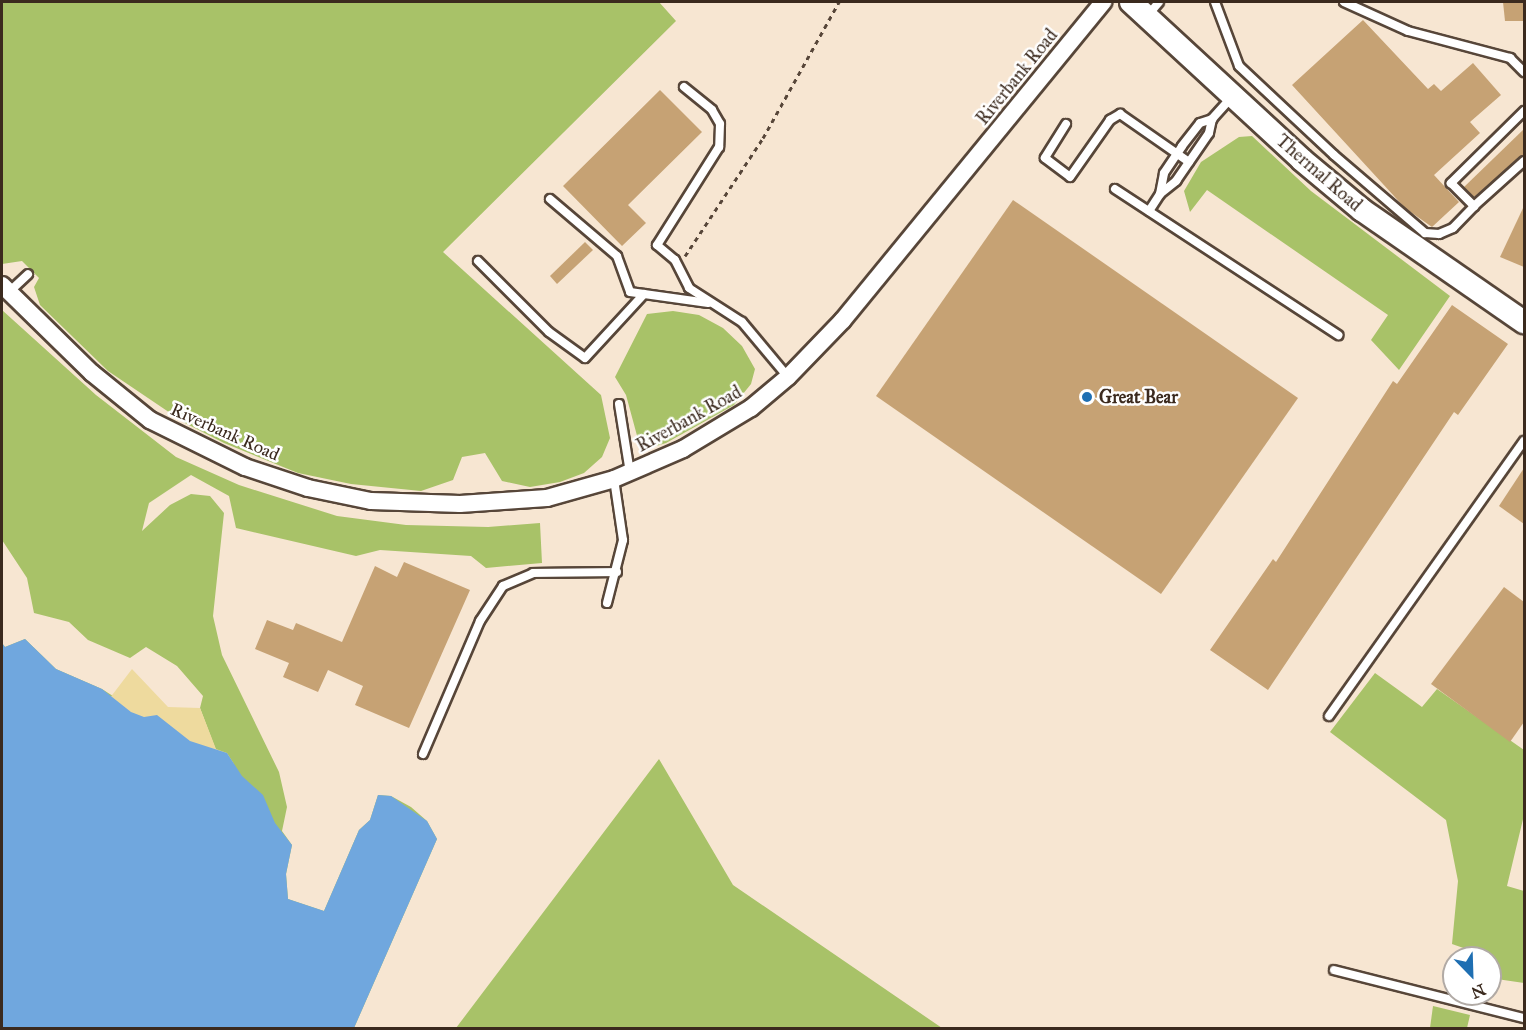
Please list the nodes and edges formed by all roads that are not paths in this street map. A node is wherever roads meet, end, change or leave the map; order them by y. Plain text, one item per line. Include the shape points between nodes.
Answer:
1 (1103, 2) edge
2 (1215, 2) edge
3 (1344, 2) edge
4 (1146, 6) edge
5 (1524, 72) edge
6 (684, 87) dead end
7 (1234, 94) junction
8 (1524, 111) edge
9 (1212, 119) junction
10 (1066, 124) dead end
11 (1177, 154) junction
12 (1524, 161) edge
13 (1189, 162) junction
14 (1115, 189) dead end
15 (1160, 194) junction
16 (550, 199) dead end
17 (1474, 206) junction
18 (1149, 211) junction
19 (478, 261) dead end
20 (28, 274) dead end
21 (5, 289) edge
22 (644, 294) junction
23 (715, 304) junction
24 (1524, 322) edge
25 (1338, 335) dead end
26 (788, 377) junction
27 (619, 404) dead end
28 (1524, 441) edge
29 (622, 476) junction
30 (617, 572) junction
31 (607, 603) dead end
32 (1329, 716) dead end
33 (423, 754) dead end
34 (1334, 970) dead end
35 (1524, 1018) edge

1 - 26 street, Riverbank Road via 843,320
2 - 17 lane via 1239,66 1425,233 1439,234 1453,228
3 - 5 lane via 1408,31 1510,58
4 - 7 street, Thermal Road
6 - 23 lane via 712,110 720,124 719,147 657,245 678,266 689,288
7 - 9 lane
7 - 24 street, Thermal Road via 1302,160 1362,210
8 - 17 lane via 1451,183
9 - 11 lane via 1200,123
9 - 13 lane via 1209,133
10 - 11 lane via 1045,158 1070,177 1110,120 1120,114
11 - 13 lane
11 - 15 lane via 1164,173
12 - 17 lane
13 - 15 lane via 1176,182
14 - 18 lane
15 - 18 lane
16 - 22 lane via 616,256 630,292
18 - 25 lane
19 - 22 lane via 549,332 585,358
20 - 21 lane
21 - 29 street, Riverbank Road via 92,373 150,420 245,467 308,488 371,501 460,504 547,498
22 - 23 lane
23 - 26 lane via 742,322
26 - 29 street, Riverbank Road via 716,431
27 - 29 lane
28 - 32 lane
29 - 30 lane via 623,540
30 - 31 lane
30 - 33 lane via 533,573 503,586 474,635
34 - 35 lane

